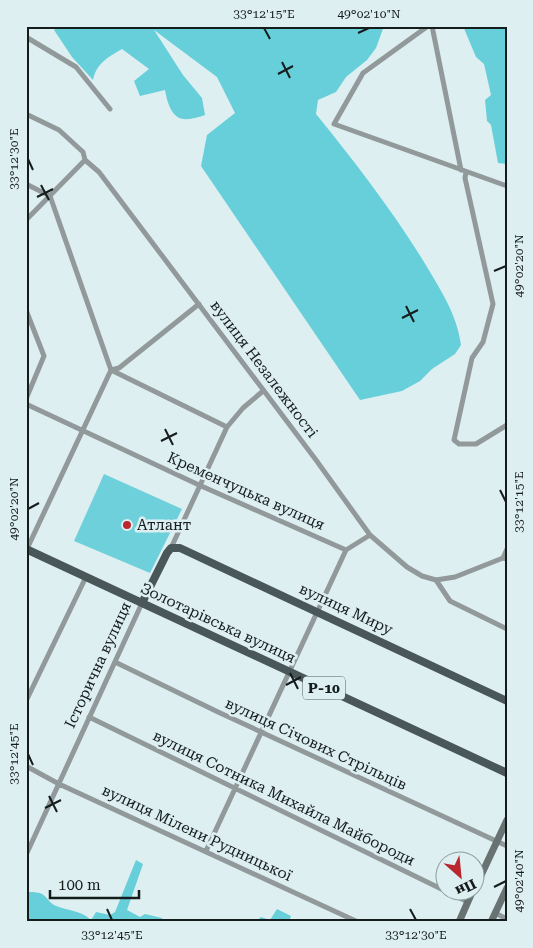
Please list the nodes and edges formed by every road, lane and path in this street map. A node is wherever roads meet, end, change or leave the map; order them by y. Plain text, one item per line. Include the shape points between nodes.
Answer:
1 (430, 26) edge
2 (26, 37) edge
3 (110, 108) dead end
4 (26, 114) edge
5 (85, 160) junction
6 (464, 171) junction
7 (26, 184) edge
8 (507, 186) edge
9 (50, 196) junction
10 (26, 220) edge
11 (199, 304) junction
12 (26, 310) edge
13 (111, 370) junction
14 (263, 391) junction
15 (26, 399) edge
16 (26, 404) edge
17 (507, 425) edge
18 (227, 427) junction
19 (83, 431) junction
20 (199, 485) junction
21 (370, 535) junction
22 (171, 548) junction
23 (507, 549) edge
24 (26, 550) edge
25 (346, 550) junction
26 (505, 558) edge
27 (86, 577) junction
28 (436, 580) junction
29 (142, 603) junction
30 (318, 611) junction
31 (507, 629) edge
32 (115, 662) junction
33 (290, 672) junction
34 (26, 701) edge
35 (507, 701) edge
36 (90, 717) junction
37 (261, 732) junction
38 (26, 766) edge
39 (507, 773) edge
40 (59, 784) junction
41 (235, 788) junction
42 (507, 820) edge
43 (496, 842) junction
44 (507, 846) edge
45 (206, 851) junction
46 (26, 854) edge
47 (486, 864) edge
48 (507, 888) edge
49 (468, 902) joint
50 (495, 913) junction
51 (507, 919) edge
52 (358, 922) edge
53 (459, 922) edge
54 (491, 922) edge

1 - 6 street
1 - 6 street via 363,73 334,124
2 - 3 street via 76,67
4 - 5 street, вулиця Незалежності via 59,130 83,152
5 - 9 street
5 - 11 street, вулиця Незалежності via 99,172
6 - 8 street
6 - 17 street via 493,304 483,342 472,358 454,440 459,444 476,444
7 - 9 street
9 - 10 street
9 - 13 street
11 - 13 street via 119,368
11 - 14 street, вулиця Незалежності
12 - 15 street via 44,356
13 - 18 street
13 - 19 street
14 - 18 street, Історична вулиця
14 - 21 street, вулиця Незалежності
16 - 19 street, Кременчуцька вулиця
18 - 20 street, Історична вулиця
19 - 20 street, Кременчуцька вулиця
19 - 24 street
20 - 22 street, Історична вулиця
20 - 25 street, Кременчуцька вулиця
21 - 25 street
21 - 28 street, вулиця Незалежності via 407,567
22 - 29 main road, Історична вулиця
22 - 30 main road, вулиця Миру via 180,548
23 - 26 street
24 - 27 main road, Золотарівська вулиця / Р-10
25 - 30 street
26 - 28 street via 455,577
27 - 29 main road, Золотарівська вулиця / Р-10
27 - 34 street
28 - 31 street via 450,601
29 - 32 street, Історична вулиця
29 - 33 main road, Золотарівська вулиця / Р-10
30 - 33 street
30 - 35 main road, вулиця Миру
32 - 36 street, Історична вулиця
32 - 37 street, вулиця Січових Стрільців
33 - 37 street
33 - 39 main road, Золотарівська вулиця / Р-10
36 - 40 street, Історична вулиця
36 - 41 street, вулиця Сотника Михайла Майбороди
37 - 41 street
37 - 43 street, вулиця Січових Стрільців
38 - 40 street, вулиця Мілени Рудницької
40 - 45 street, вулиця Мілени Рудницької
40 - 46 street, Історична вулиця
41 - 45 street
41 - 49 street, вулиця Сотника Михайла Майбороди
42 - 43 main road
43 - 44 street, вулиця Січових Стрільців
43 - 47 main road
45 - 52 street, вулиця Мілени Рудницької
48 - 50 main road
49 - 53 main road
50 - 51 street
50 - 54 main road

